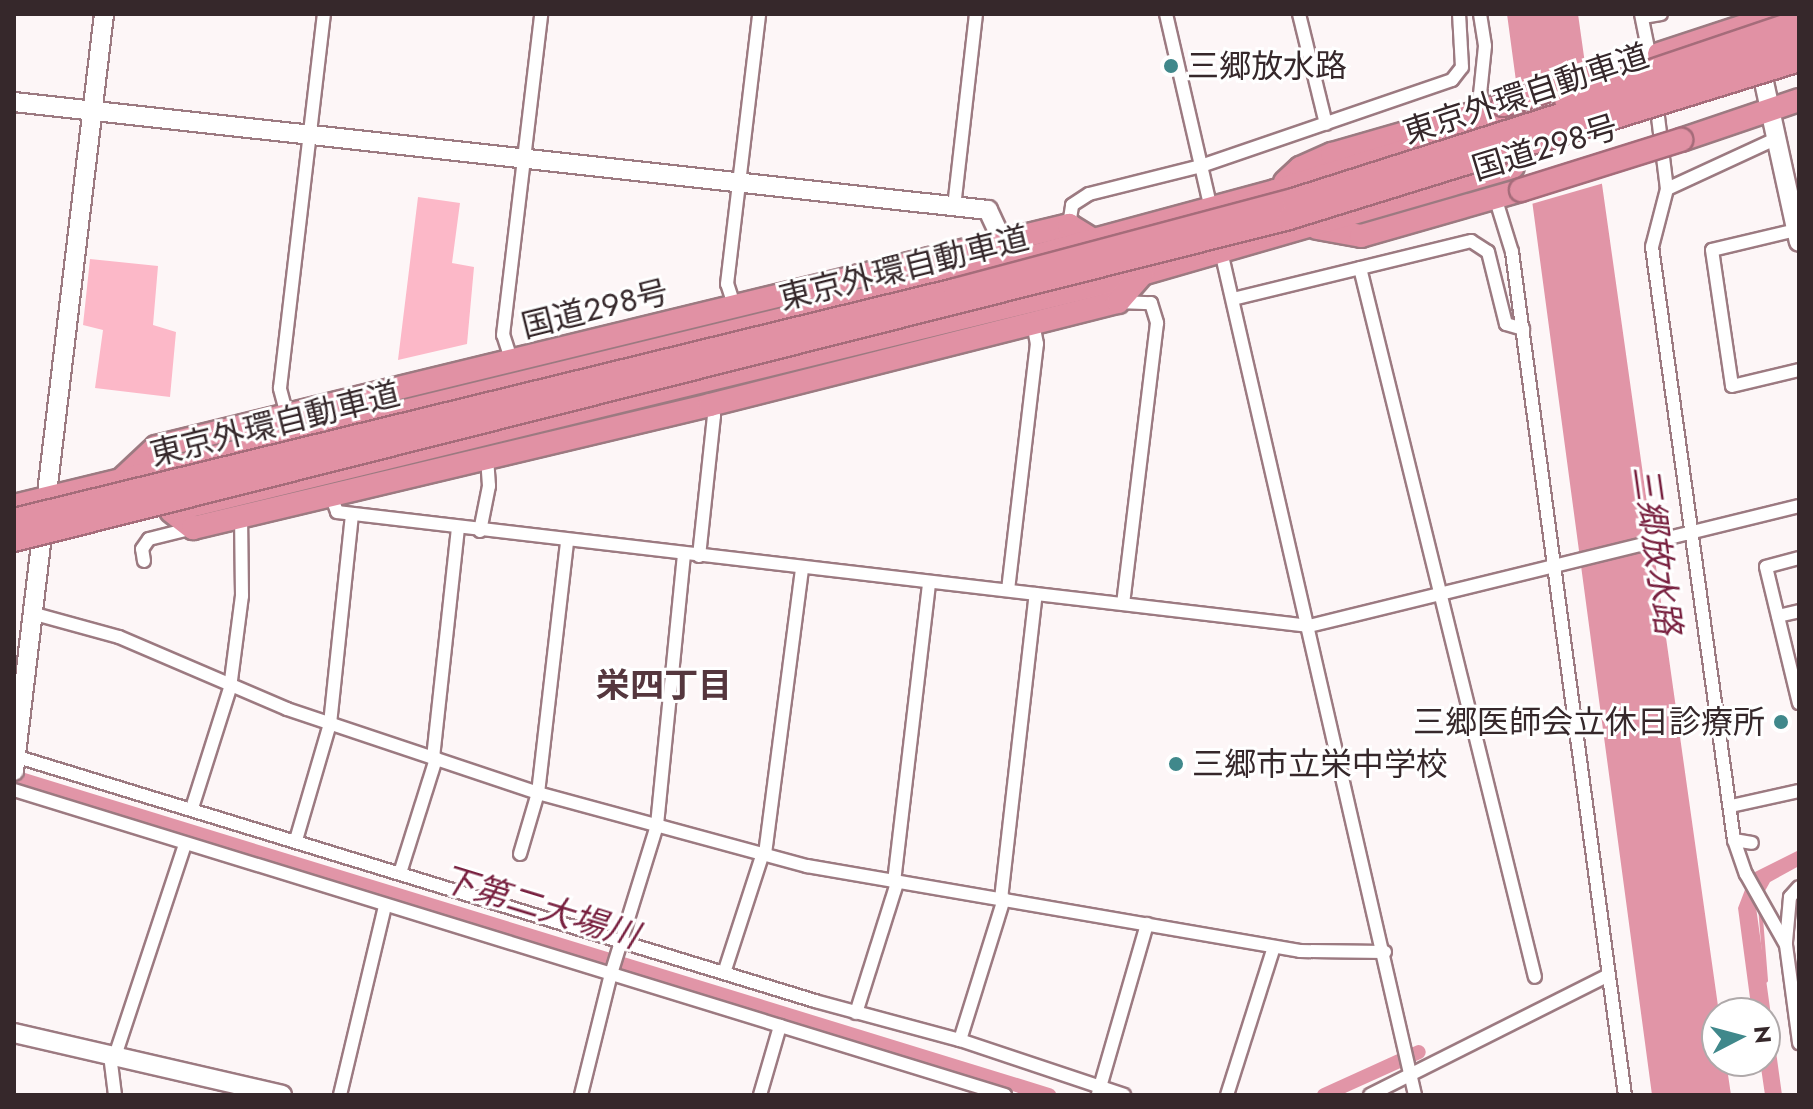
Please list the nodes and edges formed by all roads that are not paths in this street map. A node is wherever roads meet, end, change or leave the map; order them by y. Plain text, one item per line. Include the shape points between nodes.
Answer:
1 (104, 14) edge
2 (324, 14) edge
3 (541, 14) edge
4 (759, 14) edge
5 (976, 14) edge
6 (1166, 14) edge
7 (1299, 14) edge
8 (1459, 14) edge
9 (1480, 14) edge
10 (1661, 14) edge
11 (1781, 14) edge
12 (1642, 15) edge
13 (1748, 19) edge
14 (1799, 21) edge
15 (1799, 39) edge
16 (1799, 60) edge
17 (1799, 74) edge
18 (1799, 100) edge
19 (14, 102) edge
20 (93, 110) junction
21 (1772, 110) junction
22 (1491, 115) junction
23 (1326, 124) junction
24 (311, 134) junction
25 (1775, 139) junction
26 (525, 159) junction
27 (1201, 166) junction
28 (1490, 173) junction
29 (740, 183) junction
30 (1667, 189) junction
31 (1497, 196) junction
32 (954, 207) junction
33 (1211, 208) junction
34 (1069, 225) junction
35 (1307, 227) junction
36 (1798, 236) edge
37 (1095, 241) junction
38 (1003, 242) junction
39 (1221, 251) junction
40 (1360, 268) junction
41 (1142, 274) junction
42 (1233, 299) junction
43 (1118, 302) junction
44 (735, 308) junction
45 (1033, 323) junction
46 (1523, 329) junction
47 (512, 362) junction
48 (1799, 370) edge
49 (710, 405) junction
50 (287, 415) junction
51 (487, 458) junction
52 (119, 481) junction
53 (331, 496) junction
54 (48, 497) junction
55 (14, 506) edge
56 (1799, 506) edge
57 (171, 511) junction
58 (352, 514) junction
59 (241, 518) junction
60 (14, 520) edge
61 (193, 528) junction
62 (458, 528) junction
63 (480, 531) junction
64 (1685, 534) junction
65 (14, 540) edge
66 (567, 541) junction
67 (42, 542) junction
68 (14, 549) edge
69 (684, 554) junction
70 (699, 556) junction
71 (1799, 558) edge
72 (144, 561) dead end
73 (1554, 566) junction
74 (802, 568) junction
75 (929, 582) junction
76 (1008, 590) junction
77 (1441, 592) junction
78 (1036, 594) junction
79 (1123, 604) junction
80 (1799, 611) edge
81 (35, 614) junction
82 (1778, 616) junction
83 (1309, 626) junction
84 (230, 688) junction
85 (1799, 703) edge
86 (18, 720) edge
87 (330, 724) junction
88 (435, 758) junction
89 (16, 764) edge
90 (14, 790) edge
91 (1799, 791) edge
92 (538, 793) junction
93 (1731, 806) junction
94 (192, 808) junction
95 (657, 825) junction
96 (296, 840) junction
97 (1734, 840) junction
98 (1752, 843) dead end
99 (185, 844) junction
100 (520, 854) dead end
101 (764, 854) junction
102 (400, 873) junction
103 (896, 882) junction
104 (1799, 887) edge
105 (1003, 899) junction
106 (385, 906) junction
107 (1147, 924) junction
108 (621, 941) junction
109 (1786, 945) junction
110 (1274, 947) junction
111 (1385, 952) junction
112 (724, 973) junction
113 (611, 974) junction
114 (1609, 975) junction
115 (1535, 977) dead end
116 (856, 1013) junction
117 (780, 1026) junction
118 (14, 1033) edge
119 (960, 1040) junction
120 (1799, 1043) edge
121 (113, 1055) junction
122 (1412, 1075) junction
123 (986, 1092) edge
124 (1098, 1092) edge
125 (115, 1095) edge
126 (282, 1095) edge
127 (340, 1095) edge
128 (581, 1095) edge
129 (760, 1095) edge
130 (1005, 1095) edge
131 (1124, 1095) edge
132 (1227, 1095) edge
133 (1370, 1095) edge
134 (1415, 1095) edge
135 (1625, 1095) edge

1 - 20 street
2 - 24 street
3 - 26 street
4 - 29 street
5 - 32 street
6 - 27 street
7 - 23 street
8 - 23 street via 1462,67 1452,80
9 - 22 street via 1485,46 1480,94
10 - 12 street
11 - 13 highway, 国道298号
12 - 30 street
13 - 21 street
13 - 22 highway, 国道298号, bridge
14 - 22 highway, 国道298号, bridge
15 - 60 highway, 東京外環自動車道, bridge via 1278,204 955,290
16 - 65 highway, 東京外環自動車道, bridge via 1289,218
17 - 28 highway, 国道298号
18 - 21 highway, 国道298号
19 - 20 street
20 - 24 street
20 - 54 street
21 - 25 street
21 - 31 highway, 国道298号, bridge
22 - 33 highway, 国道298号 via 1332,154 1300,168 1275,191
23 - 27 street
24 - 26 street
24 - 50 street via 280,388
25 - 30 street
25 - 36 street
26 - 29 street
26 - 47 street via 503,335
27 - 33 street
27 - 34 street via 1078,198
28 - 31 street
28 - 35 highway, 国道298号
29 - 32 street
29 - 44 street via 727,284
30 - 64 street via 1652,247
31 - 35 highway, 国道298号 via 1361,236
31 - 46 street via 1509,236
32 - 38 street via 988,210
33 - 37 highway, 国道298号
33 - 39 street
34 - 37 highway
34 - 38 highway, 国道298号
35 - 39 highway, 国道298号
36 - 48 street via 1712,250 1732,386
37 - 52 highway, 国道298号
38 - 44 highway, 国道298号
39 - 41 highway, 国道298号
39 - 42 street
40 - 42 street
40 - 46 street via 1471,241 1488,252 1506,324
40 - 77 street
41 - 43 highway
41 - 57 highway, 国道298号
42 - 83 street
43 - 45 highway
43 - 79 street via 1151,303 1157,323
44 - 47 highway, 国道298号
45 - 49 highway
45 - 76 street via 1037,344
46 - 73 street
47 - 50 highway, 国道298号
49 - 51 highway
49 - 70 street via 714,416
50 - 52 highway, 国道298号 via 156,447
51 - 53 highway
51 - 63 street via 489,486
52 - 54 highway, 国道298号
53 - 58 street via 337,512
53 - 59 highway
54 - 55 highway, 国道298号
54 - 67 street
56 - 64 street
57 - 61 highway
57 - 67 highway, 国道298号
58 - 62 street
58 - 87 street
59 - 61 highway
59 - 84 street via 243,582
61 - 72 street via 149,539 142,549
62 - 63 street
62 - 88 street
63 - 66 street
64 - 73 street
64 - 93 street
66 - 69 street
66 - 92 street
67 - 68 highway, 国道298号
67 - 81 street
69 - 70 street
69 - 95 street
70 - 74 street
71 - 82 street via 1766,567
73 - 77 street
73 - 114 street
74 - 75 street
74 - 101 street
75 - 76 street
75 - 103 street
76 - 78 street
77 - 83 street
77 - 115 street
78 - 79 street
78 - 105 street
79 - 83 street
80 - 82 street
81 - 84 street via 119,637
81 - 86 street
82 - 85 street
83 - 111 street
84 - 87 street
84 - 94 street
86 - 89 street
87 - 88 street
87 - 96 street
88 - 92 street
88 - 102 street
89 - 94 street
90 - 99 street
91 - 93 street
92 - 95 street
92 - 100 street
93 - 97 street
94 - 96 street
95 - 101 street
95 - 108 street
96 - 102 street
97 - 98 street
97 - 109 street via 1746,874
99 - 106 street
99 - 121 street
101 - 103 street
101 - 112 street
102 - 108 street
103 - 105 street
103 - 116 street
104 - 109 street via 1790,897
105 - 107 street
105 - 119 street
106 - 113 street
106 - 127 street
107 - 110 street
107 - 124 street
108 - 112 street
108 - 113 street
109 - 120 street
110 - 111 street
110 - 132 street
111 - 122 street
112 - 116 street
113 - 117 street
113 - 128 street
114 - 122 street
114 - 135 street
116 - 119 street
117 - 123 street
117 - 129 street
118 - 121 street
119 - 124 street
121 - 125 street
121 - 126 street
122 - 133 street
122 - 134 street
123 - 130 street
124 - 131 street

